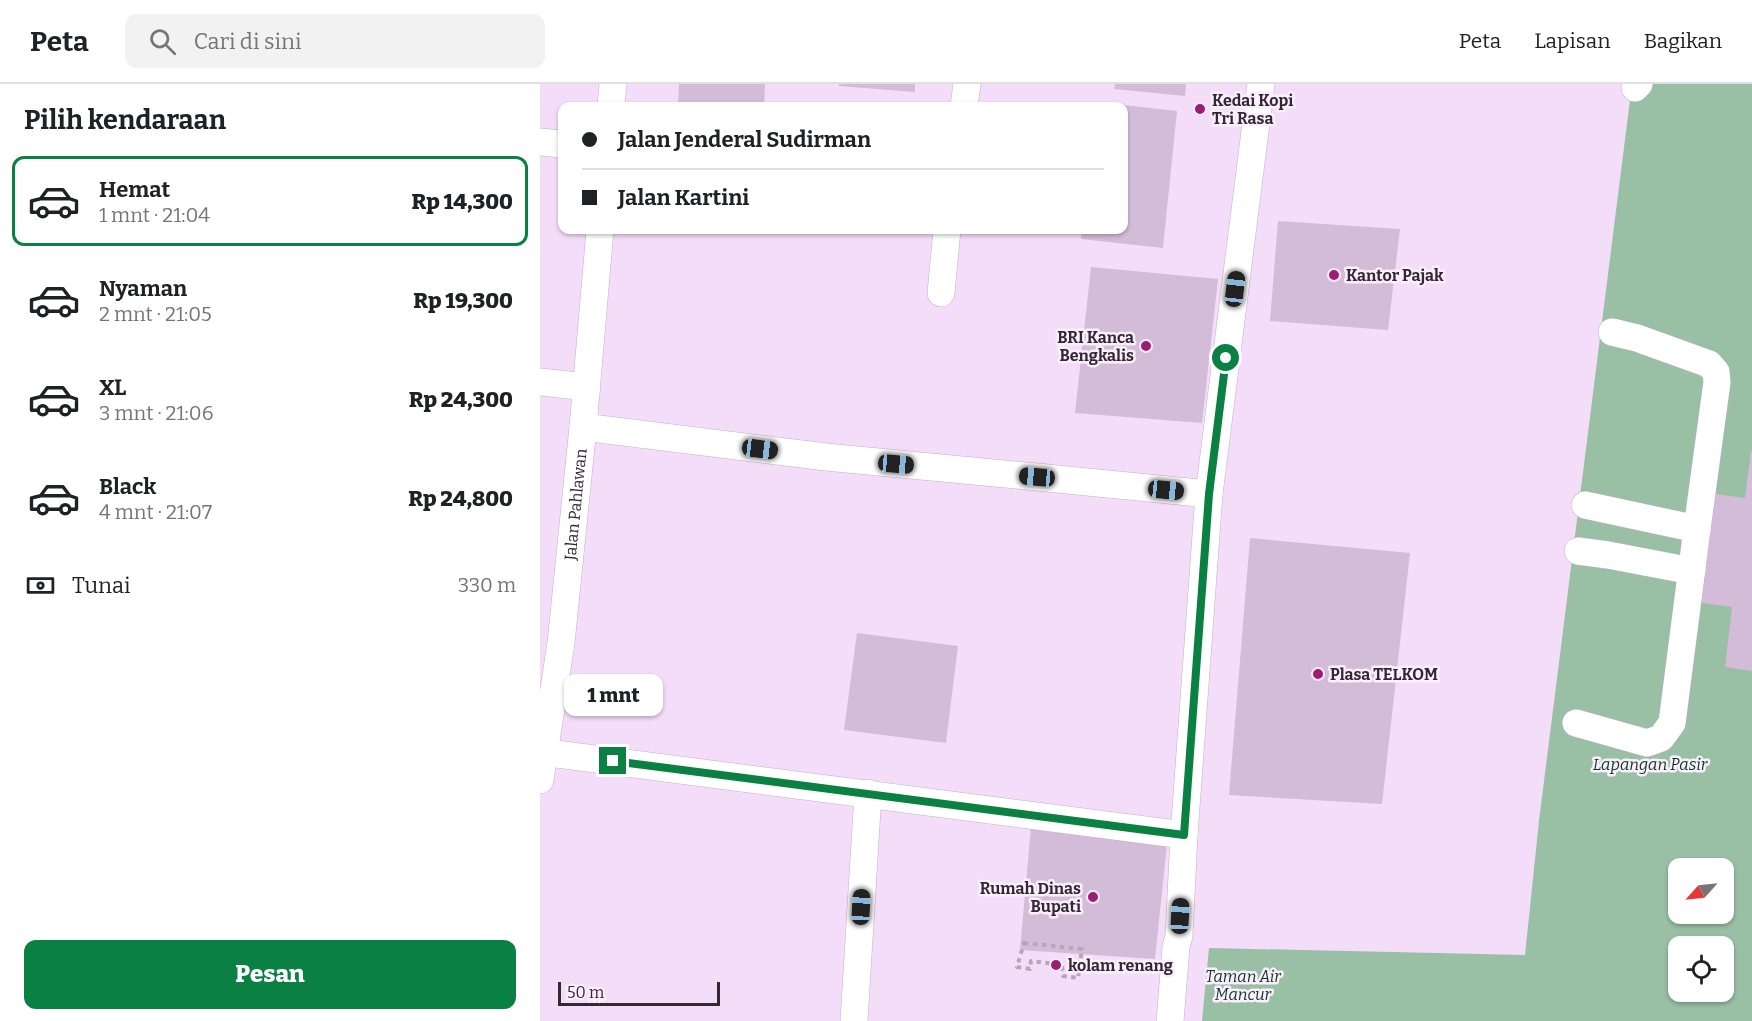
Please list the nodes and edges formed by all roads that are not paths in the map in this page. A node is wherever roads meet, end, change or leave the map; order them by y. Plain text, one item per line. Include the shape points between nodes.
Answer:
1 (613, 84) edge
2 (967, 84) edge
3 (1261, 84) edge
4 (611, 102) edge
5 (965, 102) edge
6 (540, 142) edge
7 (558, 144) edge
8 (600, 234) edge
9 (947, 234) edge
10 (941, 293) dead end
11 (1612, 332) dead end
12 (540, 382) edge
13 (586, 387) junction
14 (583, 427) junction
15 (1209, 494) junction
16 (1585, 505) dead end
17 (1696, 529) junction
18 (1578, 552) dead end
19 (1692, 571) junction
20 (1576, 723) dead end
21 (542, 752) edge
22 (540, 780) edge
23 (868, 793) junction
24 (1184, 835) junction
25 (854, 1021) edge
26 (1170, 1021) edge

1 - 4 street
2 - 5 street
3 - 15 street
6 - 7 street
8 - 13 street, Jalan Pahlawan
9 - 10 street
11 - 17 street via 1709,364 1716,372
12 - 13 street
13 - 14 street, Jalan Pahlawan
14 - 15 street via 826,458
14 - 21 street, Jalan Pahlawan via 561,643
15 - 24 street
16 - 17 street
17 - 19 street
18 - 19 street
19 - 20 street via 1672,723 1661,738 1647,743
21 - 22 street, Jalan Pahlawan
21 - 23 street
23 - 24 street
23 - 25 street
24 - 26 street

